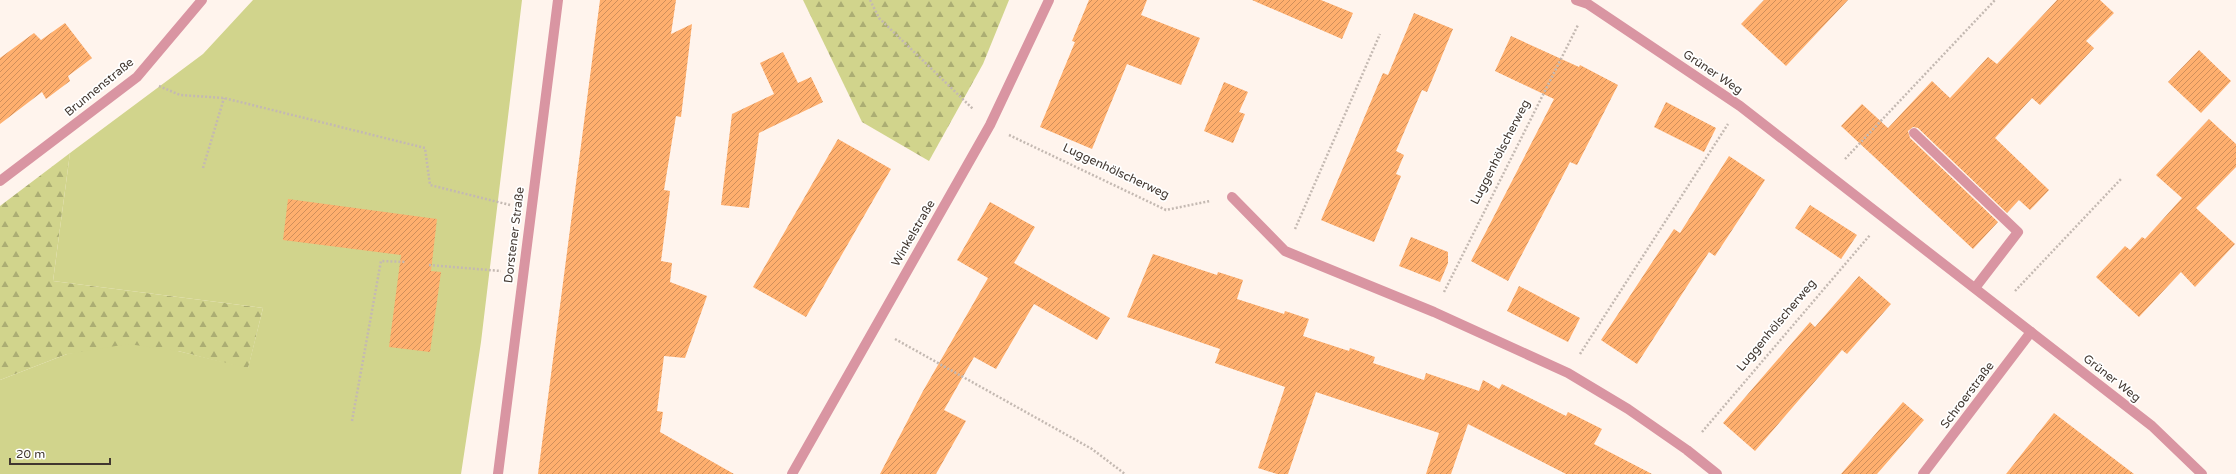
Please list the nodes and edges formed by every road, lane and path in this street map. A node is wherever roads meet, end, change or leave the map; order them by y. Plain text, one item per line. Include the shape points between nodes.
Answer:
1 (202, 0) edge
2 (558, 0) edge
3 (870, 0) edge
4 (1049, 0) edge
5 (1576, 0) edge
6 (1995, 0) edge
7 (1588, 4) junction
8 (1380, 34) dead end
9 (137, 77) junction
10 (224, 98) junction
11 (1740, 106) junction
12 (990, 125) junction
13 (1914, 132) dead end
14 (203, 168) dead end
15 (1830, 175) junction
16 (2121, 179) dead end
17 (0, 181) edge
18 (1232, 197) joint
19 (530, 210) junction
20 (1884, 218) junction
21 (1285, 252) junction
22 (406, 262) dead end
23 (429, 265) dead end
24 (522, 273) junction
25 (1975, 288) junction
26 (2000, 308) junction
27 (1434, 312) junction
28 (874, 328) junction
29 (2032, 332) junction
30 (1568, 373) junction
31 (352, 421) dead end
32 (1687, 450) junction
33 (498, 474) edge
34 (792, 474) edge
35 (1125, 474) edge
36 (1717, 474) edge
37 (1923, 474) edge
38 (2202, 474) edge

1 - 9 street, Brunnenstraße
2 - 19 street, Dorstener Straße
3 - 12 path, Luggenhölscherweg via 879,18
4 - 12 street, Winkelstraße
5 - 7 street, Grüner Weg
6 - 15 path
7 - 11 street, Grüner Weg
7 - 27 path, Luggenhölscherweg
8 - 21 path
9 - 10 path via 180,95
9 - 17 street, Brunnenstraße
10 - 14 path
10 - 19 path via 425,148 430,185
11 - 15 street, Grüner Weg
11 - 30 path
12 - 18 path, Luggenhölscherweg via 1166,210
12 - 28 street, Winkelstraße
13 - 25 street via 2018,232
15 - 20 street, Grüner Weg
16 - 26 path
18 - 21 street
19 - 24 street, Dorstener Straße
20 - 25 street, Grüner Weg
20 - 32 path, Luggenhölscherweg
21 - 27 street
22 - 31 path via 381,261
23 - 24 path
24 - 33 street, Dorstener Straße
25 - 26 street, Grüner Weg
26 - 29 street, Grüner Weg
27 - 30 street
28 - 34 street, Winkelstraße
28 - 35 path via 1092,450
29 - 37 street, Schroerstraße
29 - 38 street, Grüner Weg via 2152,426
30 - 32 street via 1628,409
32 - 36 street

